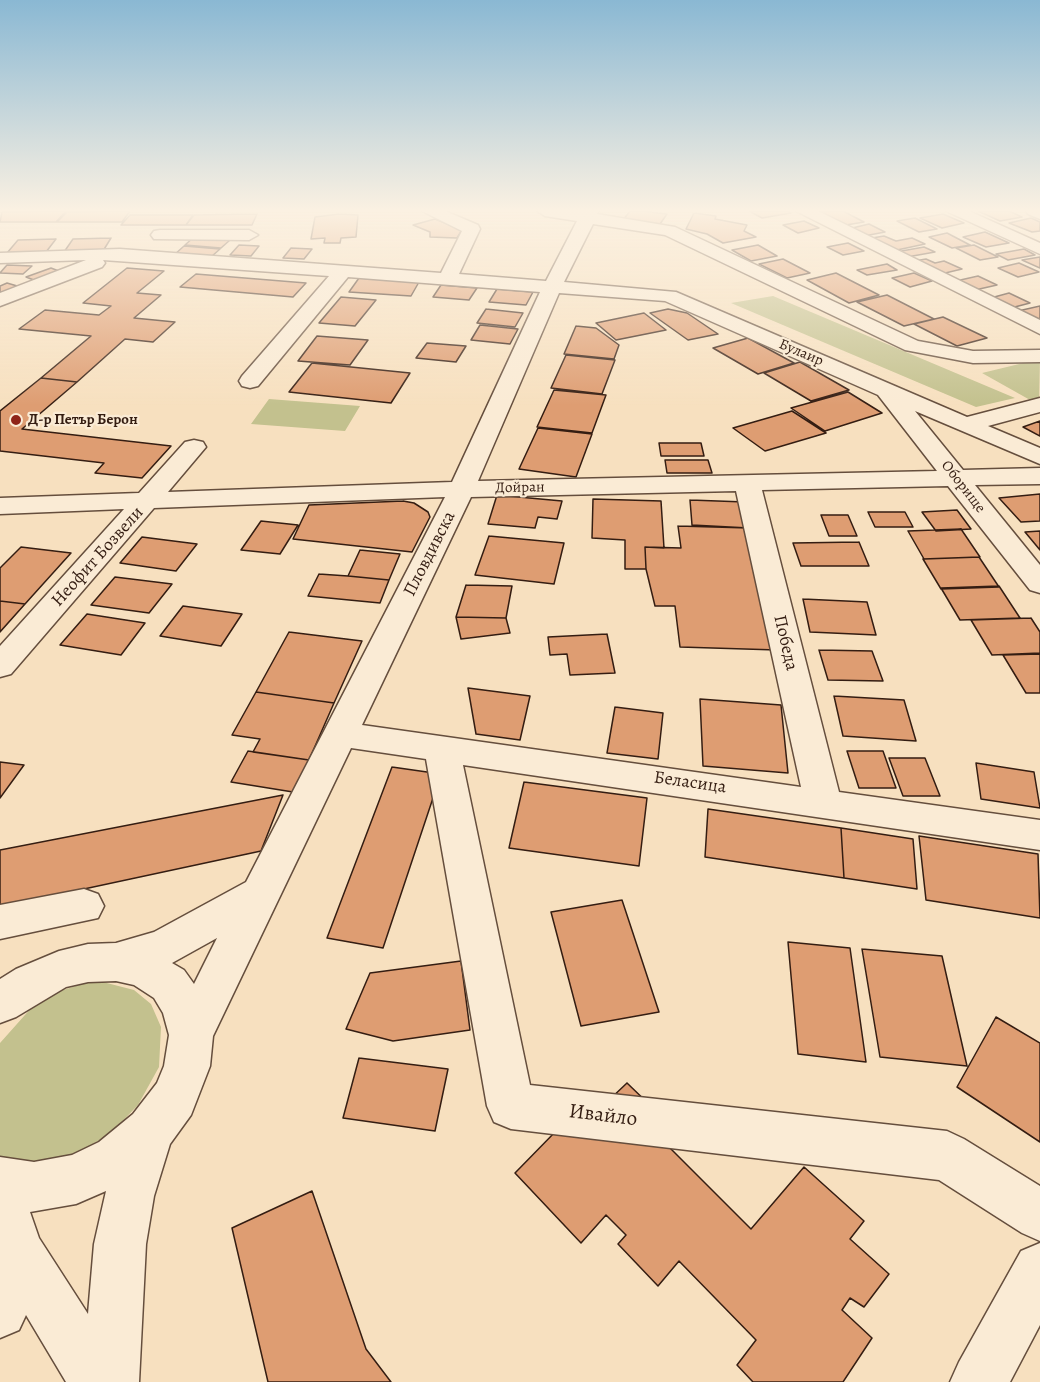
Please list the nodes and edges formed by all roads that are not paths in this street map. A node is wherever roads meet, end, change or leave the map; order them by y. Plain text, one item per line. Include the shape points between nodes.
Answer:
1 (64, 275) edge
2 (339, 275) edge
3 (394, 275) edge
4 (449, 275) edge
5 (558, 275) edge
6 (763, 275) edge
7 (933, 275) edge
8 (447, 279) junction
9 (552, 287) junction
10 (0, 300) edge
11 (1040, 328) edge
12 (1040, 356) edge
13 (250, 381) dead end
14 (886, 390) junction
15 (1040, 405) edge
16 (967, 424) junction
17 (194, 447) dead end
18 (1040, 457) edge
19 (1040, 476) edge
20 (956, 478) junction
21 (747, 483) junction
22 (462, 489) junction
23 (149, 501) junction
24 (0, 506) edge
25 (1040, 584) edge
26 (0, 666) edge
27 (339, 734) junction
28 (442, 749) junction
29 (823, 802) junction
30 (1040, 835) edge
31 (262, 893) junction
32 (84, 906) dead end
33 (0, 922) edge
34 (116, 962) junction
35 (10, 993) edge
36 (191, 1035) junction
37 (150, 1131) junction
38 (0, 1182) edge
39 (0, 1196) edge
40 (1040, 1215) edge
41 (17, 1251) junction
42 (1040, 1270) edge
43 (0, 1311) edge
44 (98, 1382) edge
45 (110, 1382) edge
46 (980, 1382) edge

1 - 10 street
2 - 13 street
3 - 8 street, Булаир
4 - 8 street
5 - 9 street, Пловдивска
6 - 12 street via 912,346 973,357
7 - 11 street
8 - 9 street, Булаир
9 - 14 street, Булаир via 669,296
9 - 22 street, Пловдивска
14 - 16 street, Булаир
14 - 20 street, Оборище
15 - 16 street
16 - 18 street, Булаир
17 - 23 street, Неофит Бозвели
19 - 20 street, Дойран
20 - 21 street, Дойран
20 - 25 street, Оборище
21 - 22 street, Дойран
21 - 29 street, Победа
22 - 23 street, Дойран
22 - 27 street, Пловдивска
23 - 24 street, Дойран
23 - 26 street, Неофит Бозвели
27 - 28 street, Беласица
27 - 31 street, Пловдивска
28 - 29 street, Беласица
28 - 40 street, Ивайло via 512,1106 947,1156
29 - 30 street, Беласица
31 - 34 street via 165,947
31 - 36 street, Пловдивска
32 - 33 street
34 - 35 street via 59,970
34 - 36 street via 145,969 169,984 184,1007
36 - 37 street via 187,1066 174,1099
37 - 38 street via 116,1159 76,1179 34,1187
37 - 45 street via 129,1196 120,1244
39 - 41 street
41 - 43 street
41 - 44 street
42 - 46 street

